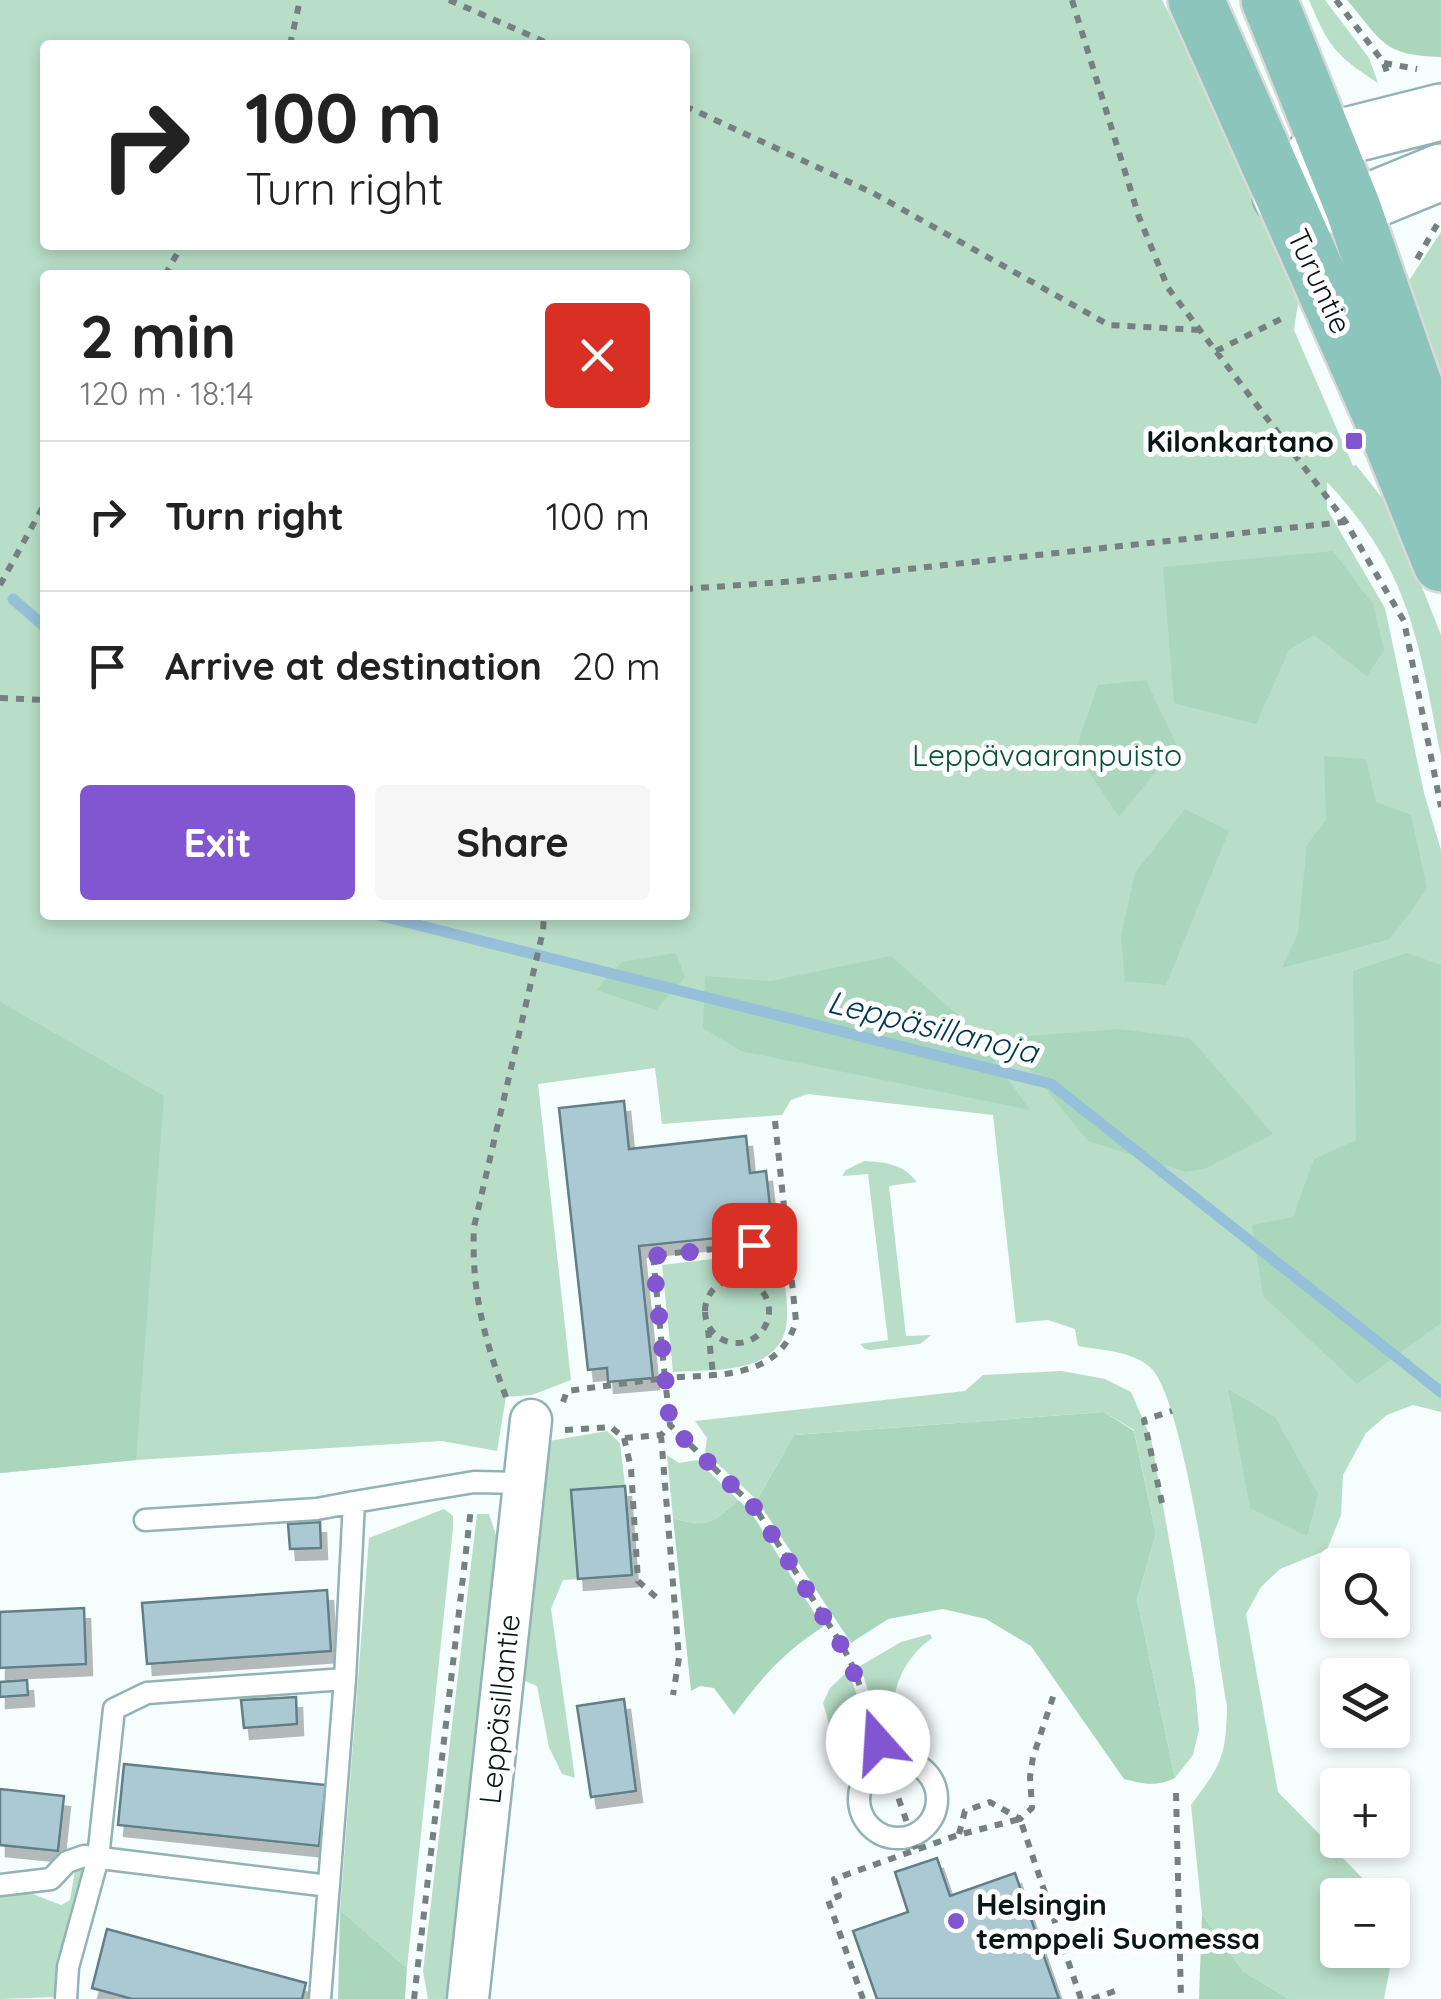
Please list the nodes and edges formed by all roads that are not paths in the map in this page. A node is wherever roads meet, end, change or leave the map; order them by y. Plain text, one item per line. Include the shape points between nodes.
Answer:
1 (1196, 0) edge
2 (1270, 0) edge
3 (1441, 112) edge
4 (1326, 141) junction
5 (1441, 172) edge
6 (1281, 196) junction
7 (1352, 208) junction
8 (1441, 462) edge
9 (1441, 564) edge
10 (537, 1427) road end
11 (524, 1482) junction
12 (354, 1502) junction
13 (145, 1520) dead end
14 (345, 1679) junction
15 (886, 1761) joint
16 (98, 1858) junction
17 (0, 1885) edge
18 (329, 1886) junction
19 (66, 1999) edge
20 (320, 1999) edge
21 (468, 1999) edge

1 - 6 main road, Turuntie
2 - 4 main road, Turuntie
3 - 4 street
4 - 6 street
4 - 7 main road, Turuntie
5 - 7 street
6 - 7 street
6 - 9 main road, Turuntie
7 - 8 main road, Turuntie
10 - 11 street, Leppäsillantie
11 - 12 lane via 474,1482
11 - 21 street, Leppäsillantie
12 - 13 lane
12 - 14 lane
14 - 16 lane via 148,1693 114,1709
14 - 18 lane
15 - 15 lane via 911,1761 932,1778 933,1816 914,1842 876,1832 860,1811 860,1785
16 - 17 lane via 67,1862 52,1879
16 - 18 lane
16 - 19 lane via 68,1967
18 - 20 lane

